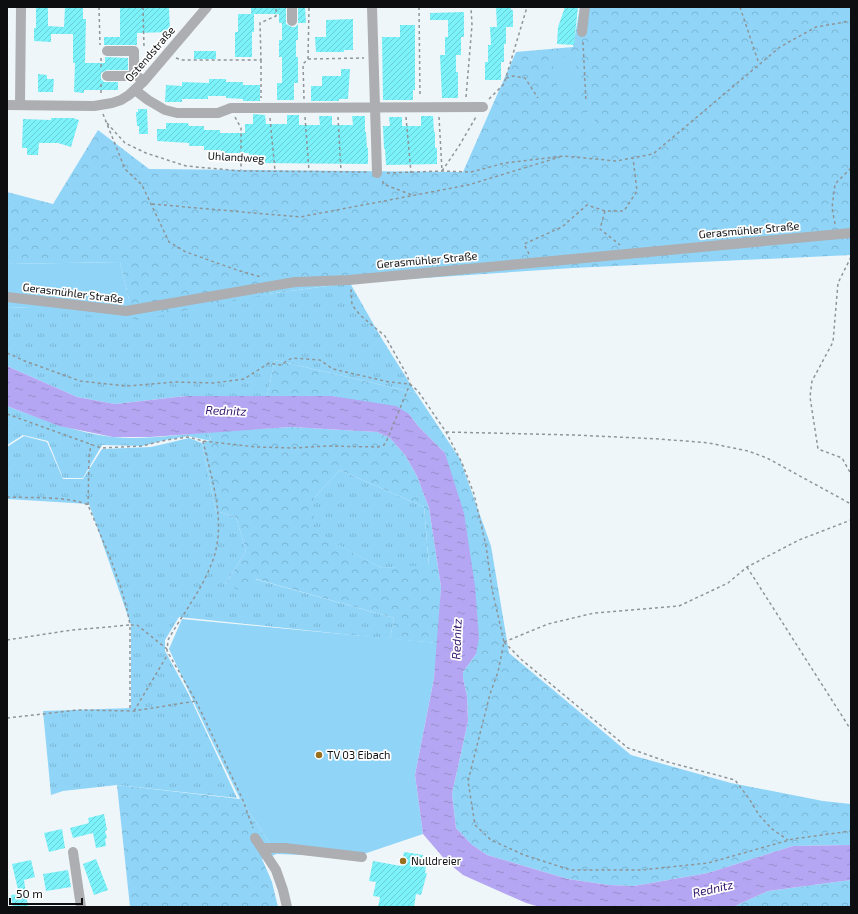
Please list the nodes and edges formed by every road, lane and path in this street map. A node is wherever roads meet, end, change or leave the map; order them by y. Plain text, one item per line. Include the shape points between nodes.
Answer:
1 (21, 7) edge
2 (143, 7) edge
3 (207, 7) edge
4 (276, 7) edge
5 (292, 7) edge
6 (309, 7) edge
7 (372, 7) edge
8 (419, 7) edge
9 (471, 7) edge
10 (527, 7) edge
11 (585, 7) edge
12 (740, 7) edge
13 (292, 21) dead end
14 (851, 21) edge
15 (582, 32) joint
16 (107, 51) dead end
17 (168, 52) junction
18 (144, 54) dead end
19 (373, 58) junction
20 (308, 59) junction
21 (261, 60) junction
22 (759, 64) junction
23 (134, 74) junction
24 (107, 76) dead end
25 (506, 78) junction
26 (144, 80) junction
27 (135, 90) junction
28 (538, 98) dead end
29 (586, 102) dead end
30 (7, 104) edge
31 (20, 105) junction
32 (304, 107) junction
33 (337, 107) junction
34 (374, 107) junction
35 (405, 107) junction
36 (420, 107) junction
37 (438, 107) junction
38 (465, 107) junction
39 (483, 107) junction
40 (231, 108) junction
41 (265, 108) junction
42 (564, 156) junction
43 (633, 158) junction
44 (851, 168) edge
45 (275, 170) junction
46 (241, 171) junction
47 (309, 171) junction
48 (341, 171) junction
49 (442, 171) junction
50 (379, 173) junction
51 (411, 173) junction
52 (412, 195) junction
53 (152, 204) junction
54 (604, 211) junction
55 (851, 233) edge
56 (836, 234) junction
57 (630, 253) junction
58 (851, 257) edge
59 (533, 262) junction
60 (349, 280) junction
61 (256, 281) dead end
62 (7, 297) edge
63 (7, 353) edge
64 (410, 384) junction
65 (7, 414) edge
66 (446, 432) junction
67 (203, 441) junction
68 (91, 444) junction
69 (851, 474) edge
70 (7, 497) edge
71 (851, 504) edge
72 (88, 505) junction
73 (851, 520) edge
74 (747, 567) junction
75 (130, 625) junction
76 (7, 640) edge
77 (504, 642) junction
78 (167, 649) junction
79 (168, 654) junction
80 (196, 702) junction
81 (130, 711) junction
82 (134, 711) junction
83 (7, 718) edge
84 (851, 730) edge
85 (851, 831) edge
86 (255, 838) joint
87 (789, 840) junction
88 (262, 848) junction
89 (73, 852) dead end
90 (362, 858) dead end
91 (81, 907) edge
92 (287, 907) edge

1 - 31 street
2 - 18 path
3 - 17 street, Ostendstraße
4 - 21 path via 276,16 260,23
5 - 13 street
6 - 20 path
7 - 19 street
8 - 36 path
9 - 38 path via 472,25
10 - 25 path
11 - 15 street
12 - 22 path
14 - 22 path via 816,27 780,47
15 - 29 path
16 - 23 street via 134,51
17 - 21 path via 182,60
17 - 26 street, Ostendstraße
19 - 20 path
19 - 34 street
20 - 32 path via 304,64
21 - 41 path
22 - 43 path via 654,154
23 - 24 street
23 - 26 street
25 - 28 path via 525,78
25 - 39 path via 504,84
26 - 27 street, Ostendstraße
27 - 31 street, Ostendstraße via 121,100 102,105
27 - 40 street via 165,110 177,113 218,113
30 - 31 street, Ostendstraße
32 - 33 street
32 - 41 street
32 - 47 path
33 - 34 street
33 - 48 path
34 - 35 street
34 - 50 street
35 - 36 street
35 - 51 path
36 - 37 street
37 - 38 street
37 - 49 path
38 - 39 street
39 - 49 path
40 - 41 street
40 - 46 path via 241,128
41 - 45 path
42 - 43 path via 616,161
42 - 49 path, Uhlandweg via 505,163 471,172
42 - 52 path via 468,185
43 - 54 path via 637,191 624,211
44 - 56 path via 835,184 832,208
45 - 46 path, Uhlandweg
45 - 47 path, Uhlandweg
46 - 53 path, Uhlandweg via 186,166 146,153 125,143 107,123 125,169 142,185
47 - 48 path, Uhlandweg
48 - 50 path, Uhlandweg
49 - 51 path, Uhlandweg
50 - 51 path, Uhlandweg
50 - 52 path via 383,184
52 - 53 path via 300,216
53 - 61 path via 169,242 186,252 261,277
54 - 57 path via 600,229
54 - 59 path via 587,205 562,227 524,244
55 - 56 street, Gerasmühler Straße
56 - 57 street, Gerasmühler Straße
57 - 59 street, Gerasmühler Straße
58 - 69 path via 838,283 833,342 812,381 810,397 818,449 842,458
59 - 60 street, Gerasmühler Straße
60 - 62 street, Gerasmühler Straße via 295,282 126,312
60 - 64 path via 352,304 360,315 384,336
63 - 64 path via 80,381 126,386 175,382 214,383 244,379 269,364 280,365 292,358 320,360 333,369 389,382
64 - 66 path via 418,390
64 - 67 path via 384,445 293,448
65 - 68 path
66 - 71 path via 574,435 708,443 748,451 767,458
66 - 77 path via 474,494
67 - 68 path via 188,437 142,446 101,448
67 - 78 path via 219,515 219,535 212,564 168,640
68 - 72 path
70 - 72 path via 66,500
72 - 75 path via 114,566
73 - 74 path via 799,540
74 - 77 path via 728,583 679,606 594,613 548,624
74 - 84 path
75 - 76 path via 72,630
75 - 78 path via 137,625
75 - 81 path
77 - 87 path via 628,748 735,780 759,816 772,829
77 - 87 path via 468,781 475,825 491,840 524,855 571,870 641,870 708,863
78 - 79 path
79 - 80 path
79 - 82 path
80 - 82 path
80 - 86 path via 242,798
81 - 82 path
81 - 83 path via 78,710
85 - 87 path
86 - 88 street
88 - 90 street via 284,848
88 - 92 street via 276,870
89 - 91 street

